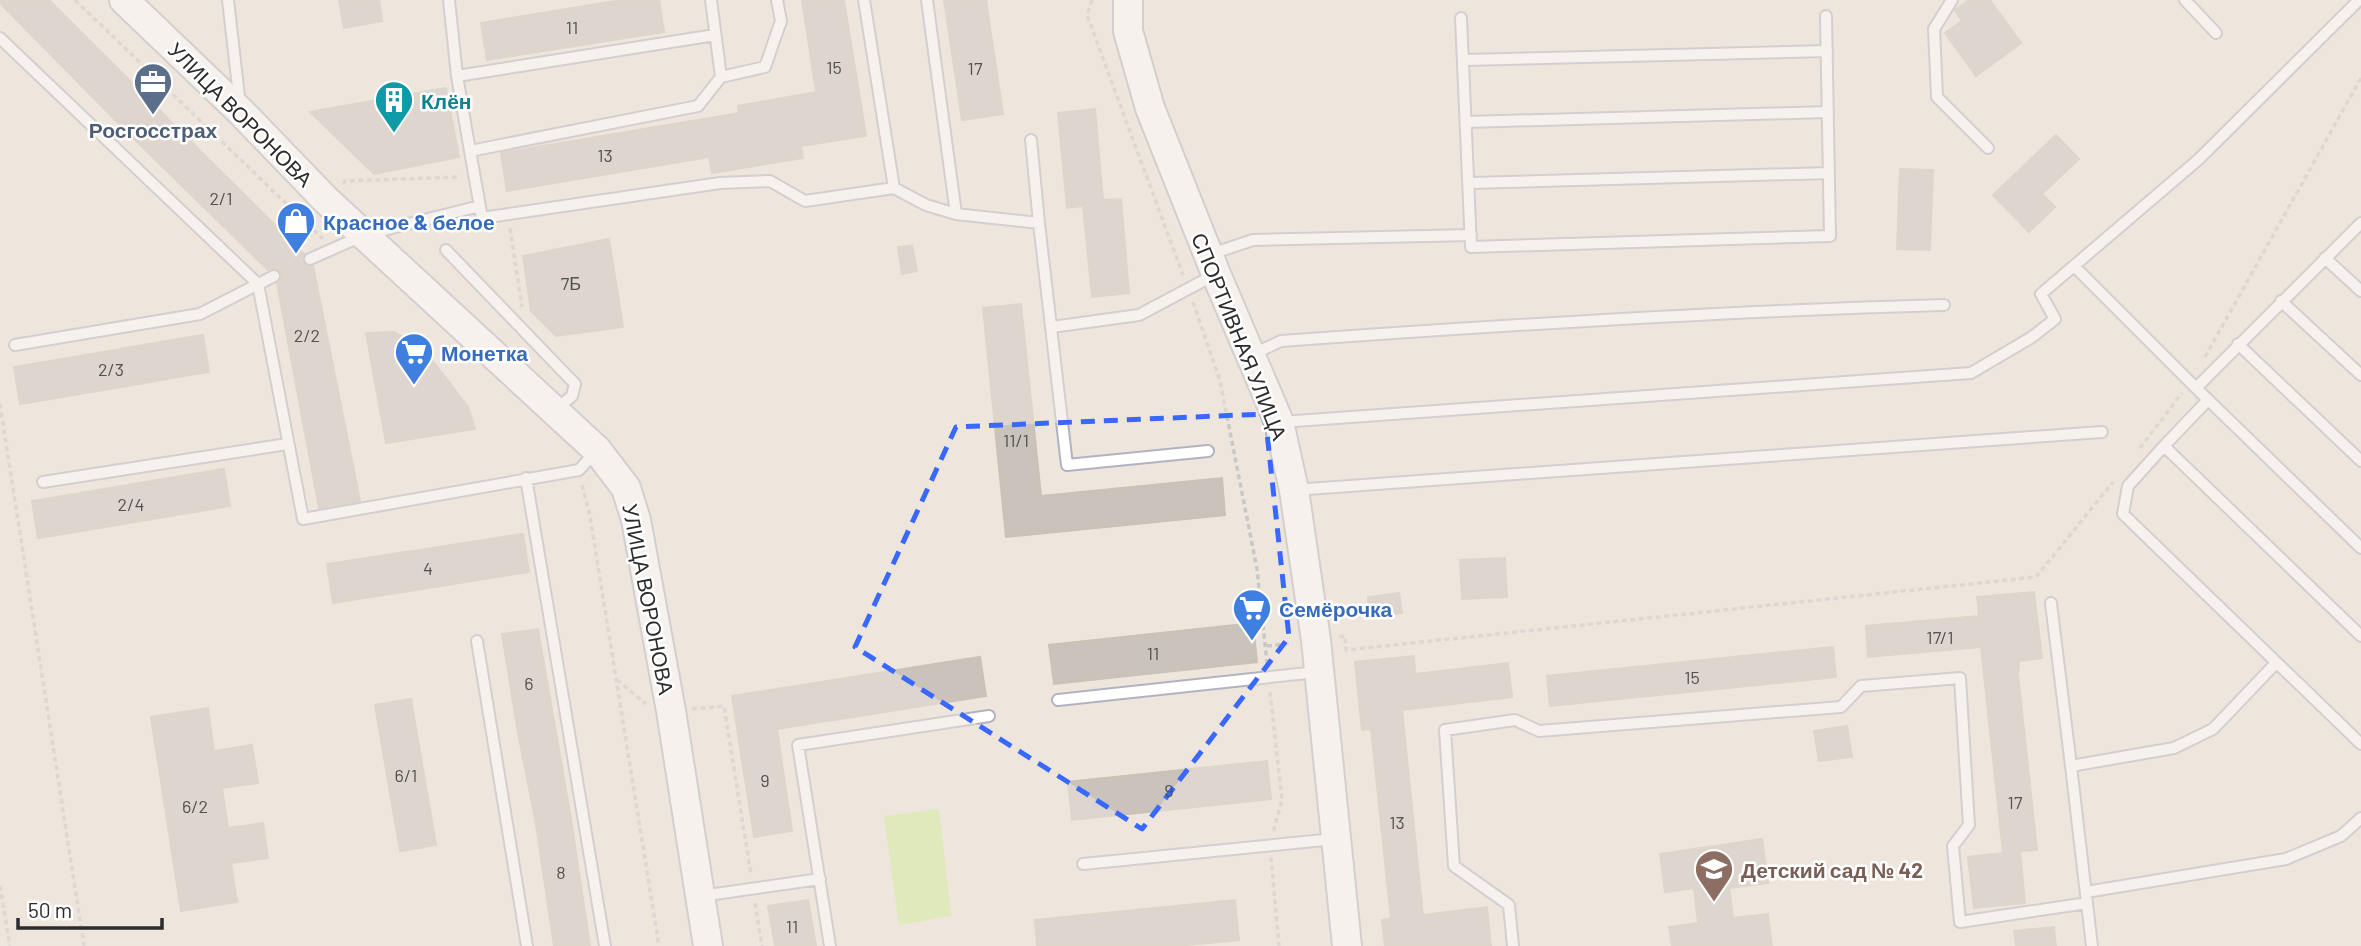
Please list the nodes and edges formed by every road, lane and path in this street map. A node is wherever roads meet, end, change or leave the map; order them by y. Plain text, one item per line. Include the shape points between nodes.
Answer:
1 (75, 0) edge
2 (124, 0) edge
3 (228, 0) edge
4 (449, 0) edge
5 (711, 0) edge
6 (777, 0) edge
7 (864, 0) edge
8 (927, 0) edge
9 (1092, 0) edge
10 (1128, 0) edge
11 (1952, 0) edge
12 (2185, 0) edge
13 (2359, 0) edge
14 (1826, 16) dead end
15 (1461, 18) dead end
16 (2216, 33) dead end
17 (715, 35) junction
18 (0, 38) edge
19 (1827, 51) junction
20 (1463, 60) junction
21 (457, 76) junction
22 (721, 77) junction
23 (2361, 78) edge
24 (241, 112) junction
25 (1828, 112) junction
26 (1466, 122) junction
27 (1031, 140) dead end
28 (1988, 148) dead end
29 (470, 151) junction
30 (1829, 173) junction
31 (474, 176) junction
32 (1469, 183) junction
33 (894, 188) junction
34 (326, 200) junction
35 (480, 206) junction
36 (956, 214) junction
37 (304, 222) junction
38 (1039, 223) junction
39 (2361, 223) edge
40 (364, 235) junction
41 (1471, 235) junction
42 (334, 248) junction
43 (446, 250) dead end
44 (2325, 258) junction
45 (310, 259) dead end
46 (1212, 264) junction
47 (2074, 267) junction
48 (274, 276) dead end
49 (258, 284) junction
50 (1188, 288) junction
51 (2361, 291) edge
52 (2281, 301) junction
53 (1944, 305) dead end
54 (1052, 327) junction
55 (2238, 344) junction
56 (15, 345) dead end
57 (1251, 355) junction
58 (2361, 375) edge
59 (2193, 385) junction
60 (2207, 401) junction
61 (0, 404) edge
62 (555, 410) junction
63 (1279, 422) junction
64 (2102, 432) dead end
65 (287, 444) junction
66 (2164, 446) junction
67 (1208, 451) dead end
68 (2136, 453) dead end
69 (588, 460) junction
70 (2361, 461) edge
71 (2120, 473) dead end
72 (526, 478) junction
73 (43, 482) dead end
74 (1294, 490) junction
75 (2361, 548) edge
76 (2051, 603) dead end
77 (2361, 636) edge
78 (1317, 640) junction
79 (477, 641) dead end
80 (1266, 646) junction
81 (2276, 663) junction
82 (1320, 672) junction
83 (1268, 677) junction
84 (616, 678) junction
85 (1058, 700) dead end
86 (671, 711) junction
87 (989, 716) dead end
88 (2361, 744) edge
89 (2071, 766) junction
90 (2361, 818) edge
91 (1336, 838) junction
92 (1270, 845) junction
93 (1083, 864) dead end
94 (820, 879) junction
95 (0, 886) edge
96 (753, 888) junction
97 (700, 896) junction
98 (2086, 897) junction
99 (10, 946) edge
100 (84, 946) edge
101 (527, 946) edge
102 (605, 946) edge
103 (659, 946) edge
104 (708, 946) edge
105 (762, 946) edge
106 (830, 946) edge
107 (1279, 946) edge
108 (1347, 946) edge
109 (1513, 946) edge
110 (2092, 946) edge

1 - 37 path
2 - 24 street, УЛИЦА ВОРОНОВА
3 - 24 lane
4 - 21 lane
5 - 17 lane
6 - 22 lane via 780,21 765,67
7 - 33 lane
8 - 36 lane
9 - 50 path via 1087,15
10 - 46 street, СПОРТИВНАЯ УЛИЦА via 1128,32 1150,108
11 - 28 lane via 1934,29 1937,97
12 - 16 lane
13 - 47 lane via 2199,159
14 - 19 lane
15 - 20 lane
17 - 21 lane
17 - 22 lane
18 - 49 lane
19 - 20 lane
19 - 25 lane
20 - 26 lane
21 - 29 lane
22 - 29 lane via 698,106
23 - 59 path
24 - 34 street, УЛИЦА ВОРОНОВА
25 - 26 lane
25 - 30 lane
26 - 32 lane
27 - 38 lane
29 - 31 lane
30 - 32 lane
30 - 41 lane via 1830,236 1471,247
31 - 34 path via 345,181
31 - 35 lane
32 - 41 lane
33 - 35 lane via 805,201 770,181 720,183 482,218
33 - 36 lane
34 - 37 path
34 - 40 street, УЛИЦА ВОРОНОВА
35 - 40 lane
36 - 38 lane
37 - 42 path
38 - 54 lane
39 - 44 lane
40 - 42 lane
40 - 62 street, УЛИЦА ВОРОНОВА
41 - 46 lane via 1253,240
42 - 45 lane
43 - 62 lane via 575,384 572,396
44 - 51 lane
44 - 52 lane
46 - 50 lane
46 - 57 street, СПОРТИВНАЯ УЛИЦА
47 - 59 lane
47 - 63 lane via 2041,294 2055,319 1971,373
48 - 49 lane
49 - 56 lane via 200,314
49 - 65 lane
50 - 54 lane via 1139,315
50 - 80 path via 1220,381 1257,569
52 - 55 lane
52 - 58 lane
53 - 57 lane via 1468,327 1281,341
54 - 67 lane via 1067,465
55 - 59 lane
55 - 70 lane
57 - 63 street, СПОРТИВНАЯ УЛИЦА
59 - 60 lane
59 - 68 path
60 - 66 lane
60 - 75 lane
61 - 100 path
62 - 69 street, УЛИЦА ВОРОНОВА
63 - 74 street, СПОРТИВНАЯ УЛИЦА
64 - 74 lane
65 - 72 lane via 303,519
65 - 73 lane
66 - 77 lane
66 - 81 lane via 2128,486 2123,514
69 - 72 lane
69 - 84 path via 590,516
69 - 86 street, УЛИЦА ВОРОНОВА via 626,488
71 - 78 path via 2036,577 1346,650 1345,636
72 - 102 lane
74 - 78 street, СПОРТИВНАЯ УЛИЦА
76 - 89 lane
78 - 80 path
78 - 82 street, СПОРТИВНАЯ УЛИЦА
79 - 101 lane
80 - 83 path
81 - 88 lane
81 - 89 lane via 2213,729 2175,748
82 - 83 lane
82 - 91 street, СПОРТИВНАЯ УЛИЦА
83 - 85 lane
83 - 92 path via 1282,800
84 - 86 path via 658,713
84 - 103 path
86 - 96 path via 724,706
86 - 97 street, УЛИЦА ВОРОНОВА
87 - 94 lane via 798,745
89 - 98 lane
90 - 98 lane via 2341,836 2286,859
91 - 92 lane
91 - 108 street, СПОРТИВНАЯ УЛИЦА
92 - 93 lane
92 - 107 path
94 - 96 lane
94 - 106 lane
95 - 99 path
96 - 97 lane
96 - 105 path
97 - 104 street, УЛИЦА ВОРОНОВА
98 - 109 lane via 1960,922 1953,846 1969,825 1960,678 1861,686 1841,708 1538,731 1515,720 1445,730 1454,866 1509,905
98 - 110 lane

